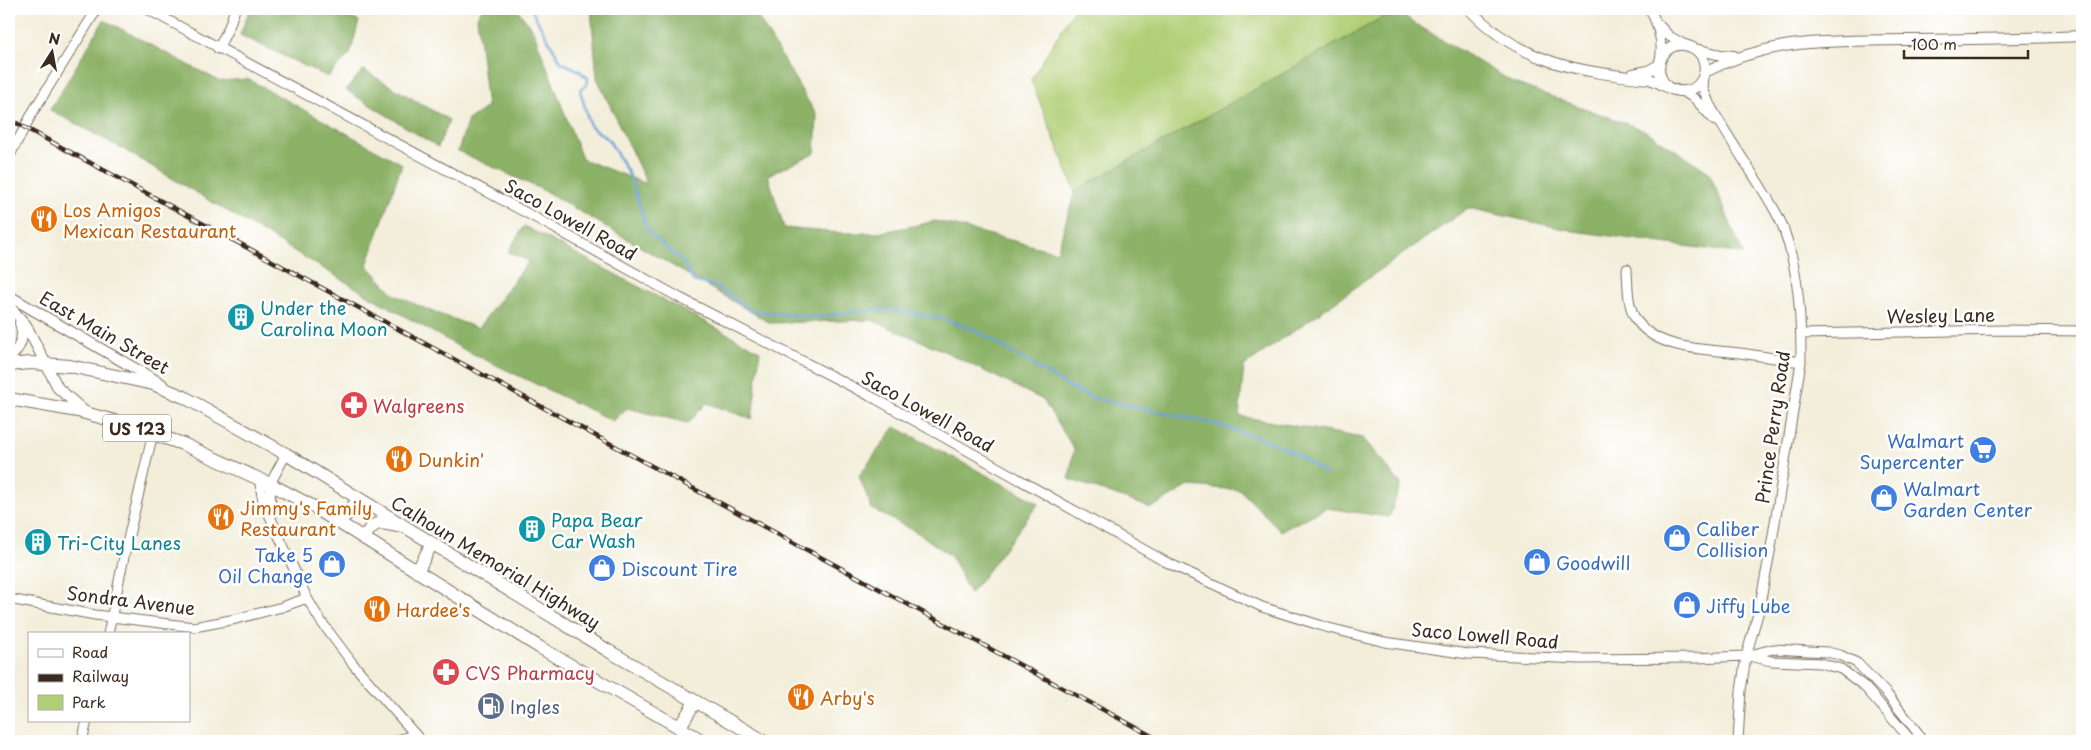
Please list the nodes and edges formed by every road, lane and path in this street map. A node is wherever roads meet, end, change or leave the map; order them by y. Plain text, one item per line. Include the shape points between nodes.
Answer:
1 (97, 9) edge
2 (147, 9) edge
3 (235, 9) edge
4 (1469, 9) edge
5 (1650, 9) edge
6 (1656, 22) junction
7 (2082, 36) edge
8 (1690, 47) junction
9 (218, 49) junction
10 (1742, 56) junction
11 (1660, 62) junction
12 (1704, 74) junction
13 (1617, 76) junction
14 (1669, 88) junction
15 (1684, 92) junction
16 (1725, 132) junction
17 (9, 157) edge
18 (1626, 270) dead end
19 (9, 296) edge
20 (13, 309) edge
21 (2082, 331) edge
22 (1801, 334) junction
23 (9, 358) edge
24 (1801, 362) junction
25 (45, 364) junction
26 (9, 365) edge
27 (184, 397) junction
28 (9, 400) edge
29 (86, 413) junction
30 (153, 433) junction
31 (286, 454) junction
32 (265, 481) junction
33 (358, 499) junction
34 (320, 511) junction
35 (410, 529) junction
36 (363, 538) junction
37 (432, 543) junction
38 (417, 572) junction
39 (307, 598) junction
40 (9, 599) edge
41 (111, 617) junction
42 (108, 632) edge
43 (1746, 656) junction
44 (695, 702) junction
45 (87, 722) edge
46 (679, 728) junction
47 (414, 734) junction
48 (82, 741) edge
49 (396, 741) edge
50 (422, 741) edge
51 (702, 741) edge
52 (764, 741) edge
53 (1738, 741) edge
54 (1920, 741) edge

1 - 17 street via 34,110
2 - 9 street, Saco Lowell Road
3 - 9 street
4 - 13 main road via 1508,41 1536,56 1563,67
5 - 6 street
6 - 8 street via 1669,36
6 - 11 street via 1662,50
7 - 10 main road via 1820,42 1785,45
8 - 10 main road via 1725,56
8 - 11 main road via 1670,48
8 - 12 main road via 1702,57
9 - 43 street, Saco Lowell Road via 680,298 876,399 1164,561 1262,607 1385,642 1468,654 1611,659
10 - 12 main road via 1727,60
11 - 13 main road via 1642,72
11 - 14 main road via 1660,75
12 - 15 main road via 1694,88
12 - 16 street, Prince Perry Road via 1703,89
13 - 14 main road via 1658,81
14 - 15 main road
15 - 16 street, Prince Perry Road via 1695,98
16 - 22 street, Prince Perry Road via 1782,226 1794,268
18 - 24 street via 1636,320 1663,340 1704,350
19 - 27 main road, East Main Street
20 - 23 main road via 22,336 15,353
20 - 25 main road, East Main Street via 26,325
21 - 22 street, Wesley Lane
22 - 24 street, Prince Perry Road
24 - 43 street, Prince Perry Road via 1758,614
25 - 26 highway, Calhoun Memorial Highway / US 123
25 - 27 highway, Calhoun Memorial Highway / US 123 via 124,377
25 - 29 main road, East Main Street via 58,388
27 - 31 highway, Calhoun Memorial Highway / US 123
28 - 29 highway, US 123
29 - 30 highway, US 123
30 - 32 highway, US 123
30 - 41 street
31 - 32 street
31 - 33 highway, Calhoun Memorial Highway / US 123
32 - 34 highway, US 123
32 - 39 street via 263,501
33 - 34 highway via 345,516
33 - 35 highway, Calhoun Memorial Highway / US 123
34 - 36 highway, US 123
35 - 36 highway via 381,522 376,523
35 - 37 highway, Calhoun Memorial Highway / US 123
36 - 38 highway, US 123
37 - 38 highway
37 - 44 highway, Calhoun Memorial Highway / US 123
38 - 46 highway, US 123
39 - 41 street, Sondra Avenue via 236,619 194,627
39 - 47 street via 353,664
40 - 41 street, Sondra Avenue
41 - 42 street
43 - 53 street, Prince Perry Road
43 - 54 street via 1771,661 1820,663 1841,669 1864,686 1909,738
43 - 54 street via 1773,649 1827,652 1848,658 1886,693 1918,733
44 - 46 highway
44 - 52 highway, Calhoun Memorial Highway / US 123
45 - 48 street
46 - 51 highway, US 123
47 - 49 street
47 - 50 street

